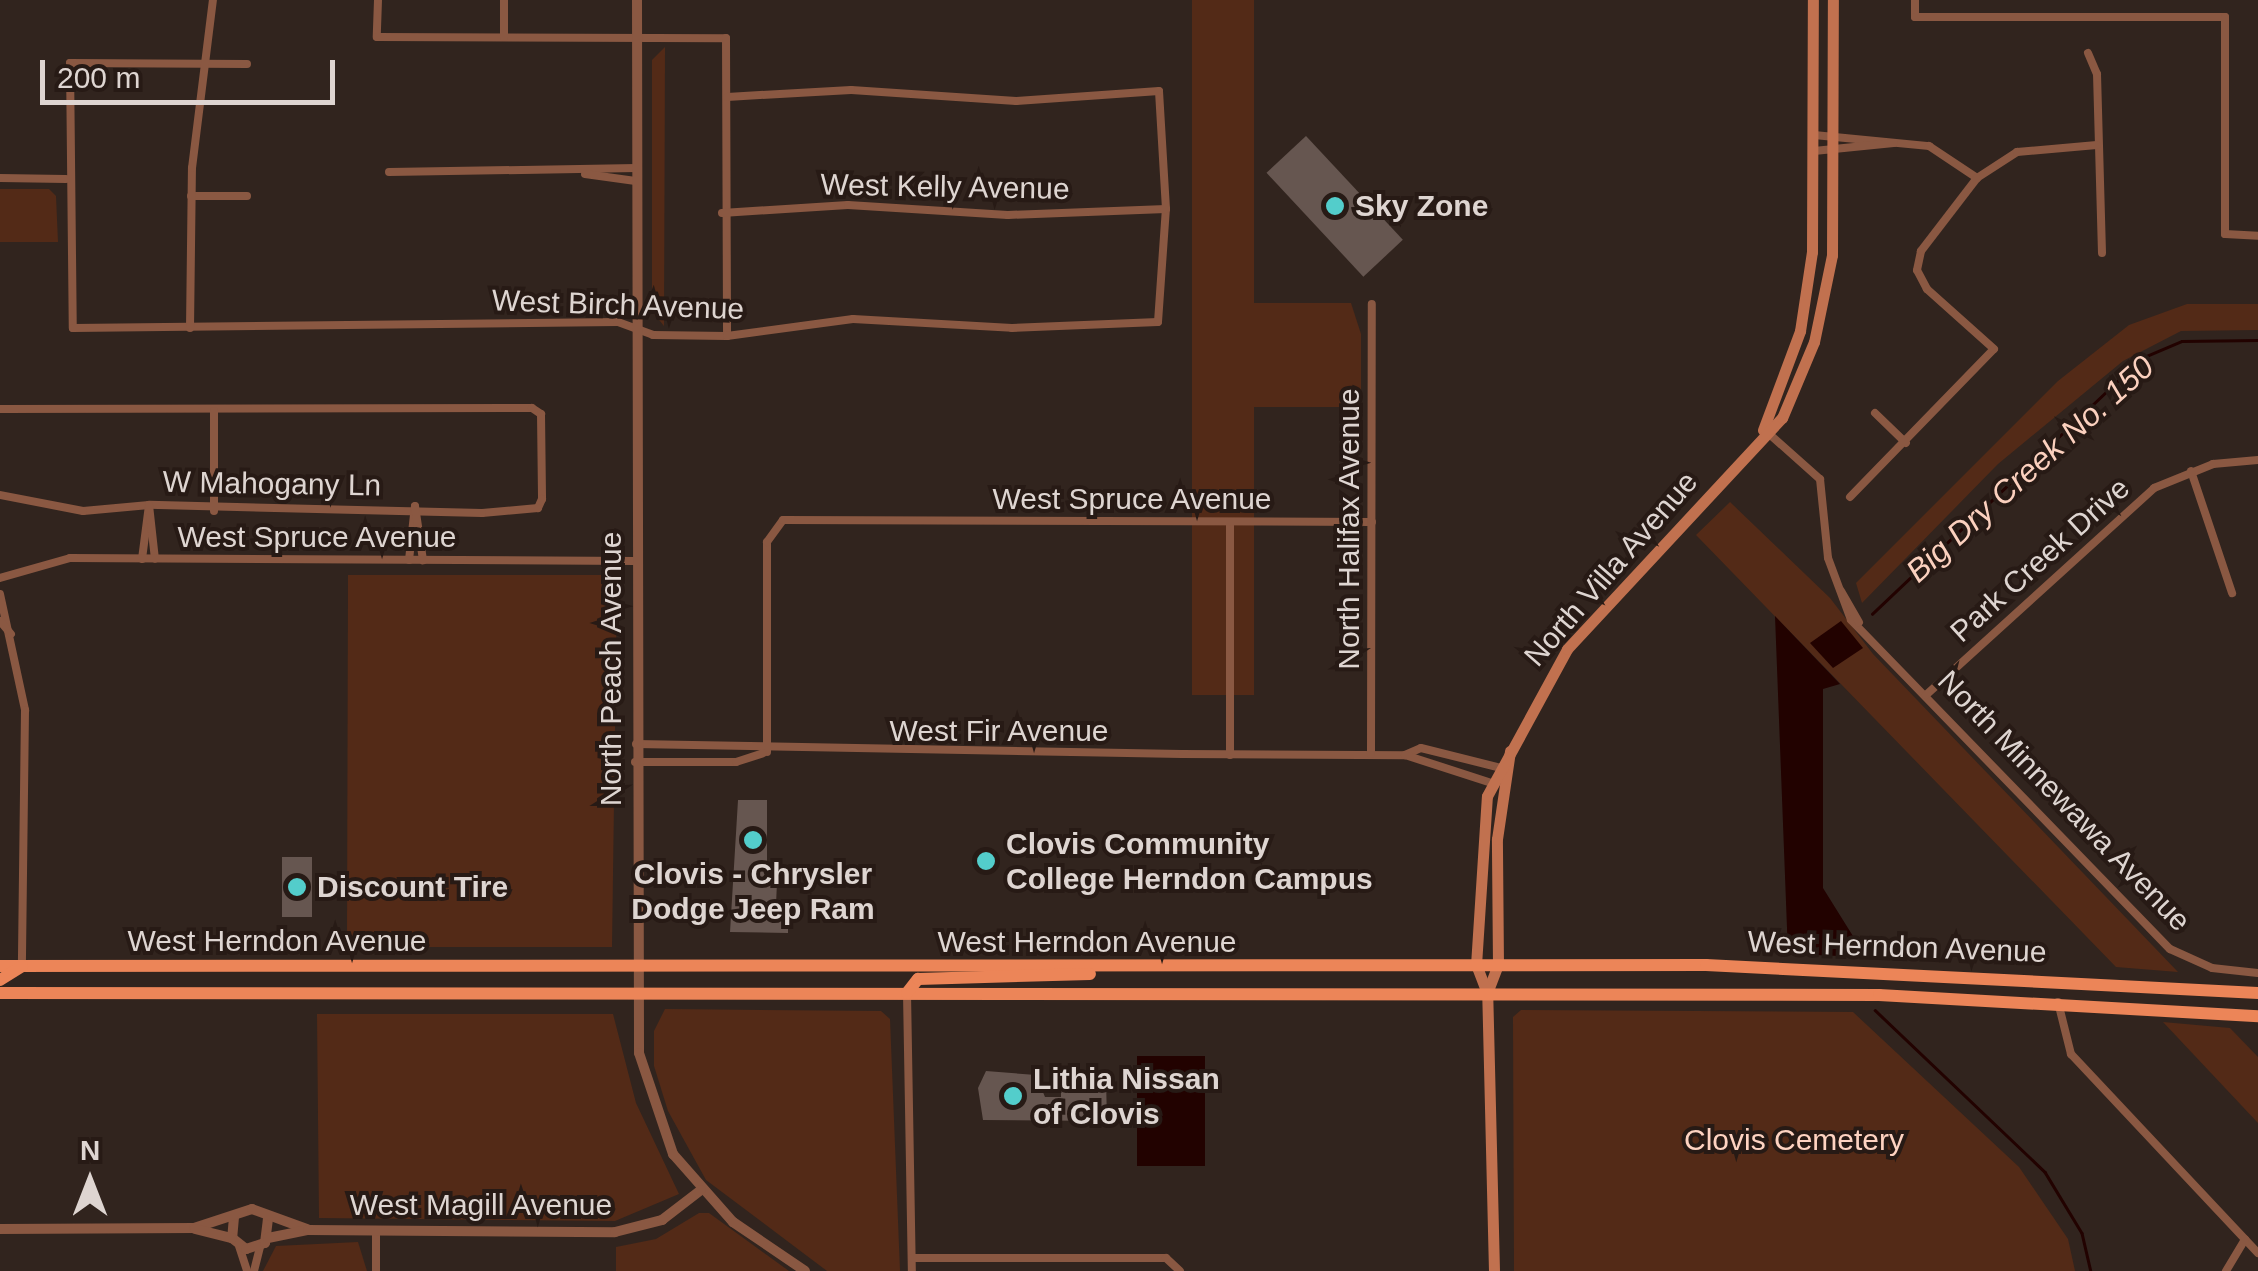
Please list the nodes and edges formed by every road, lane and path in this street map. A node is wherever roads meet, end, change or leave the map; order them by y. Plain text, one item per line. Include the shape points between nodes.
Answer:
1 (212, 0) edge
2 (378, 0) edge
3 (504, 0) edge
4 (637, 0) edge
5 (1813, 0) edge
6 (1832, 0) edge
7 (1916, 0) edge
8 (504, 37) junction
9 (637, 38) junction
10 (2088, 53) dead end
11 (203, 64) junction
12 (247, 64) dead end
13 (726, 98) junction
14 (1814, 135) junction
15 (1832, 135) junction
16 (1894, 143) junction
17 (2097, 144) junction
18 (1832, 151) junction
19 (1814, 152) junction
20 (636, 168) junction
21 (389, 172) dead end
22 (586, 174) junction
23 (0, 178) edge
24 (1977, 178) junction
25 (66, 179) junction
26 (636, 181) junction
27 (191, 196) junction
28 (247, 196) dead end
29 (1166, 209) junction
30 (722, 213) junction
31 (2258, 236) edge
32 (2102, 253) dead end
33 (1372, 304) dead end
34 (190, 328) junction
35 (636, 328) junction
36 (727, 336) junction
37 (0, 409) edge
38 (214, 411) junction
39 (1876, 413) dead end
40 (1763, 430) junction
41 (1906, 444) junction
42 (2258, 460) edge
43 (2192, 471) junction
44 (0, 495) edge
45 (1850, 496) dead end
46 (149, 504) junction
47 (416, 506) junction
48 (214, 510) junction
49 (1372, 522) junction
50 (1230, 523) junction
51 (142, 558) junction
52 (155, 559) junction
53 (410, 560) junction
54 (423, 560) junction
55 (636, 561) junction
56 (0, 578) edge
57 (2232, 593) dead end
58 (0, 594) edge
59 (0, 622) edge
60 (11, 634) junction
61 (1926, 695) junction
62 (636, 744) junction
63 (767, 752) junction
64 (1230, 754) junction
65 (1371, 754) junction
66 (1405, 755) junction
67 (636, 762) junction
68 (1504, 768) junction
69 (1491, 782) junction
70 (1504, 786) junction
71 (1476, 964) junction
72 (1498, 965) junction
73 (0, 966) edge
74 (22, 966) junction
75 (635, 966) junction
76 (1132, 968) junction
77 (2258, 972) edge
78 (0, 980) edge
79 (634, 992) junction
80 (0, 993) edge
81 (907, 993) junction
82 (1488, 993) junction
83 (2258, 993) edge
84 (2058, 1002) junction
85 (2258, 1016) edge
86 (701, 1190) junction
87 (234, 1217) junction
88 (268, 1219) junction
89 (194, 1228) junction
90 (0, 1229) edge
91 (308, 1230) junction
92 (376, 1230) junction
93 (2245, 1240) junction
94 (236, 1242) junction
95 (264, 1242) junction
96 (2258, 1253) edge
97 (912, 1258) junction
98 (1066, 1258) junction
99 (1178, 1266) edge
100 (250, 1271) edge
101 (376, 1271) edge
102 (805, 1271) edge
103 (912, 1271) edge
104 (1067, 1271) edge
105 (1494, 1271) edge
106 (2226, 1271) edge

1 - 11 street
2 - 8 street via 377,37
3 - 8 street
4 - 9 street, North Peach Avenue
5 - 14 main road
6 - 15 main road
7 - 31 street via 1915,17 2225,17 2225,234
8 - 9 street
9 - 13 street via 726,38
9 - 20 street, North Peach Avenue
10 - 17 street via 2097,74
11 - 12 street
11 - 25 street via 70,63
11 - 27 street
13 - 29 street via 850,90 1016,101 1159,90
13 - 30 street
14 - 15 street
14 - 19 main road
15 - 16 street
15 - 18 main road
16 - 18 street
16 - 24 street via 1937,150
17 - 24 street via 2017,152
17 - 32 street
18 - 19 street
18 - 40 main road via 1832,255 1814,342 1782,418
19 - 40 main road via 1808,292
20 - 22 street
20 - 26 street, North Peach Avenue
21 - 22 street
22 - 26 street
23 - 25 street
24 - 41 street via 1921,251 1917,270 1927,289 1994,349
25 - 34 street, West Birch Avenue via 73,328
26 - 35 street, North Peach Avenue
27 - 28 street
27 - 34 street
29 - 30 street, West Kelly Avenue via 1008,215 848,204
29 - 36 street, West Birch Avenue via 1158,322 1012,328 854,319
30 - 36 street
33 - 49 street, North Halifax Avenue
34 - 35 street, West Birch Avenue via 391,321 618,322
35 - 36 street, West Birch Avenue
35 - 55 street, North Peach Avenue
37 - 38 street
38 - 47 street, W Mahogany Ln via 291,402 373,413 532,408 540,414 538,508
38 - 48 street
39 - 41 street
40 - 61 street, North Minnewawa Avenue via 1820,480 1825,543 1840,591 1859,622
40 - 68 main road, North Villa Avenue via 1567,649
41 - 45 street
42 - 43 street, Park Creek Drive
43 - 57 street
43 - 61 street, Park Creek Drive via 2131,504
44 - 46 street, W Mahogany Ln via 33,508
46 - 48 street, W Mahogany Ln
46 - 51 street
46 - 52 street
47 - 48 street, W Mahogany Ln
47 - 53 street
47 - 54 street
49 - 50 street, West Spruce Avenue
49 - 65 street, North Halifax Avenue
50 - 63 street, West Spruce Avenue via 787,519 773,526 767,542
50 - 64 street
51 - 52 street, West Spruce Avenue
51 - 56 street, West Spruce Avenue via 46,561
52 - 53 street, West Spruce Avenue
53 - 54 street, West Spruce Avenue
54 - 55 street, West Spruce Avenue
55 - 62 street, North Peach Avenue
58 - 60 street
59 - 60 street
60 - 74 street via 25,710
61 - 77 street, North Minnewawa Avenue via 2170,949 2212,968
62 - 63 street, West Fir Avenue
62 - 67 street, North Peach Avenue
63 - 64 street, West Fir Avenue
63 - 67 street, West Fir Avenue via 736,762
64 - 65 street, West Fir Avenue
65 - 66 street, West Fir Avenue
66 - 68 street via 1437,749
66 - 69 street
67 - 75 street, North Peach Avenue
68 - 69 main road, North Villa Avenue
68 - 70 main road, North Villa Avenue
69 - 70 street
69 - 71 main road, North Villa Avenue via 1477,875
70 - 72 main road, North Villa Avenue via 1496,839
71 - 72 main road, West Herndon Avenue
71 - 76 main road, West Herndon Avenue
71 - 82 main road, North Villa Avenue
72 - 82 main road, North Villa Avenue
72 - 83 main road, West Herndon Avenue via 1706,965
73 - 74 main road, West Herndon Avenue
74 - 75 main road, West Herndon Avenue
74 - 78 main road
75 - 76 main road, West Herndon Avenue
75 - 79 street, North Peach Avenue
76 - 81 main road via 1058,979 918,979
79 - 80 main road, West Herndon Avenue
79 - 81 main road, West Herndon Avenue
79 - 86 street, North Peach Avenue via 654,1111
81 - 82 main road, West Herndon Avenue
81 - 97 street
82 - 84 main road, West Herndon Avenue
82 - 105 main road, North Villa Avenue
84 - 85 main road, West Herndon Avenue
84 - 93 street via 2071,1054
86 - 92 street, West Magill Avenue via 662,1220 630,1230
86 - 102 street, North Peach Avenue
87 - 88 street, West Magill Avenue via 252,1209
87 - 89 street
87 - 94 street
88 - 91 street, West Magill Avenue
88 - 95 street
89 - 90 street
89 - 94 street
91 - 92 street, West Magill Avenue
91 - 95 street, West Magill Avenue
92 - 101 street
93 - 96 street
93 - 106 street
94 - 95 street, West Magill Avenue
94 - 100 street
95 - 100 street
97 - 98 street
97 - 103 street
98 - 99 street
98 - 104 street

